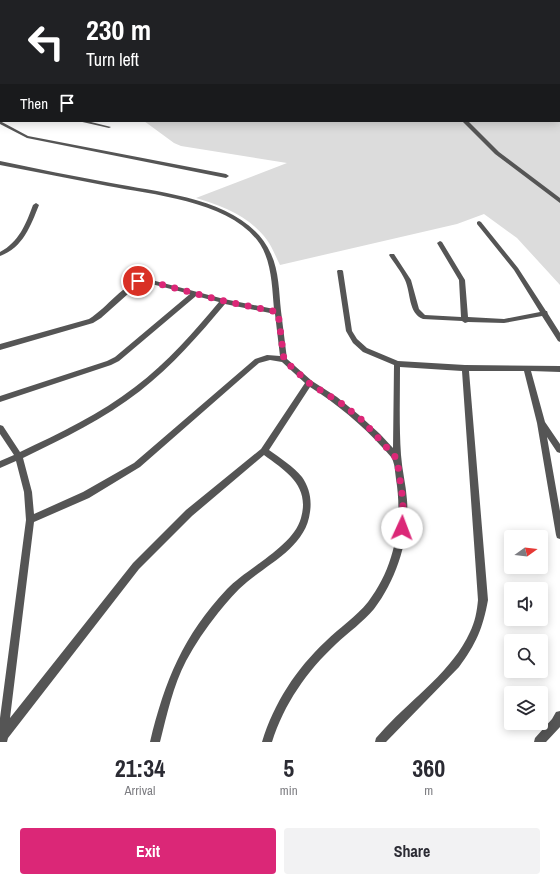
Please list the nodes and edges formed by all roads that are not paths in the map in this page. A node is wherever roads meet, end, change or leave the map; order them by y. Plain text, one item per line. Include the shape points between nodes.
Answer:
1 (0, 122) edge
2 (85, 122) edge
3 (466, 122) edge
4 (109, 127) dead end
5 (0, 162) edge
6 (226, 176) dead end
7 (560, 201) edge
8 (36, 205) dead end
9 (479, 223) dead end
10 (440, 243) dead end
11 (0, 254) edge
12 (392, 255) dead end
13 (340, 271) dead end
14 (195, 293) junction
15 (224, 301) junction
16 (278, 312) junction
17 (545, 313) junction
18 (465, 320) junction
19 (560, 338) edge
20 (0, 347) edge
21 (284, 360) junction
22 (398, 364) junction
23 (464, 368) junction
24 (527, 369) junction
25 (560, 369) edge
26 (309, 383) junction
27 (0, 399) edge
28 (541, 423) junction
29 (0, 428) edge
30 (560, 450) edge
31 (264, 451) junction
32 (19, 456) junction
33 (397, 459) junction
34 (0, 465) edge
35 (30, 520) junction
36 (560, 535) edge
37 (560, 716) edge
38 (3, 738) edge
39 (155, 742) edge
40 (267, 742) edge
41 (380, 742) edge
42 (539, 742) edge

1 - 6 street via 27,137
2 - 4 street
3 - 7 street via 497,153
5 - 16 street via 195,201 226,212 250,229 268,254
8 - 11 street via 19,240 13,247
9 - 17 street via 516,270
10 - 18 street via 462,280
12 - 18 street via 408,280 414,306 419,314 429,318
13 - 22 street via 349,331 355,341 365,350
14 - 15 street
14 - 20 street via 140,281 91,320
14 - 27 street via 117,359
15 - 16 street
15 - 32 street via 184,348 125,399 102,414
16 - 21 street
17 - 18 street via 504,321
17 - 19 street
21 - 26 street
21 - 35 street via 269,357 257,361 137,465 86,495
22 - 23 street
22 - 33 street
23 - 24 street
23 - 41 street via 482,612 472,642 459,660
24 - 25 street
24 - 28 street
26 - 31 street
26 - 33 street via 362,420
28 - 30 street
28 - 36 street
29 - 32 street
31 - 38 street via 189,512 136,566
31 - 39 street via 300,480 306,492 304,520 288,546 234,587 197,633 182,657 173,679
32 - 34 street
32 - 35 street via 28,492
33 - 40 street via 403,518 402,537 391,569 363,614 328,644 301,674 278,712
35 - 38 street
37 - 42 street

